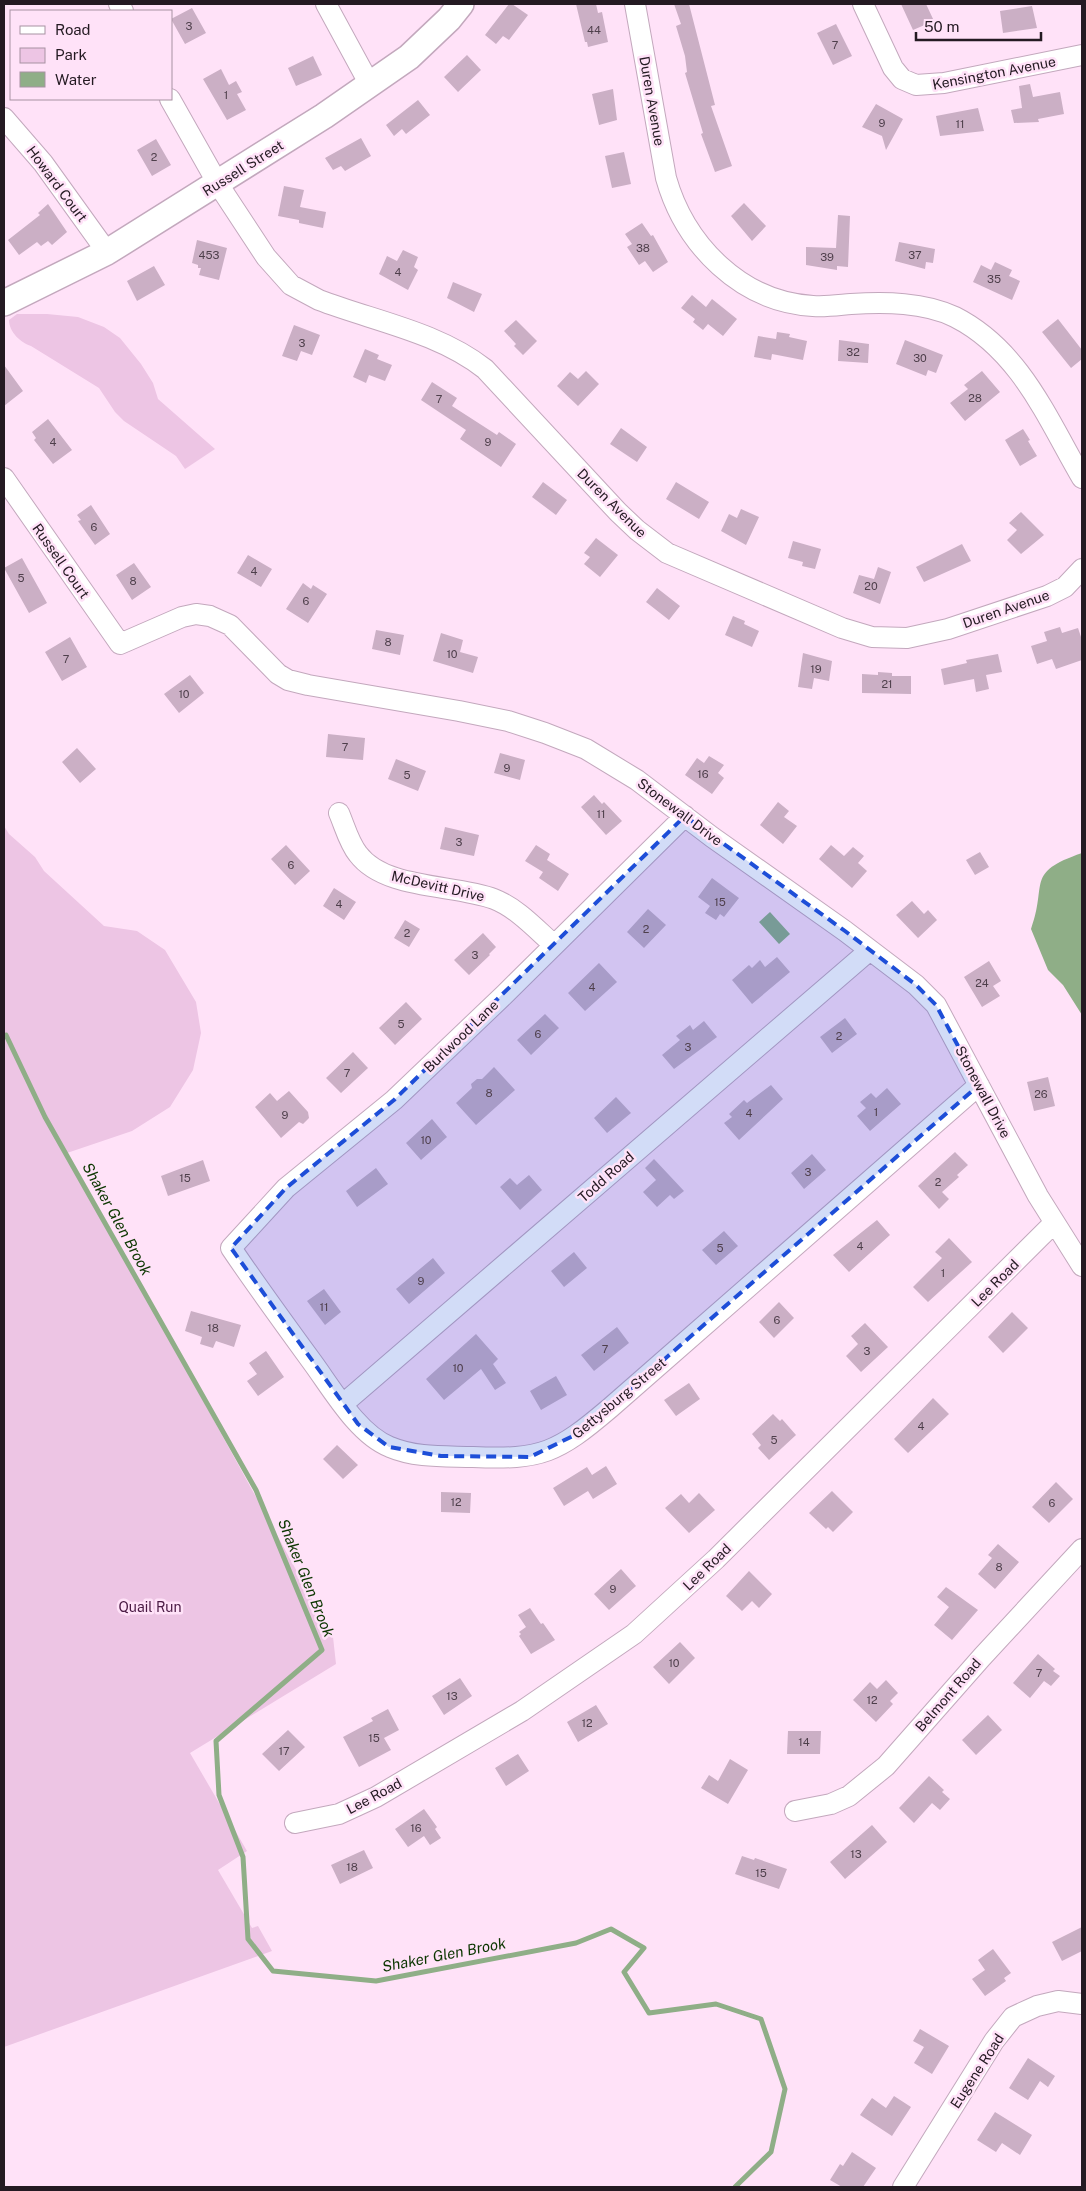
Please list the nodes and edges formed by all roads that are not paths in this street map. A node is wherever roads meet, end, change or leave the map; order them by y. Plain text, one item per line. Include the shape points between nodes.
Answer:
1 (326, 4) edge
2 (461, 4) edge
3 (635, 4) edge
4 (863, 4) edge
5 (1082, 56) edge
6 (370, 85) junction
7 (171, 100) edge
8 (4, 118) edge
9 (218, 184) junction
10 (107, 252) junction
11 (4, 303) edge
12 (4, 478) edge
13 (1082, 478) edge
14 (1082, 570) edge
15 (120, 644) joint
16 (339, 813) dead end
17 (684, 816) junction
18 (554, 945) junction
19 (870, 950) junction
20 (979, 1085) junction
21 (1054, 1223) junction
22 (231, 1248) joint
23 (1082, 1266) edge
24 (343, 1404) junction
25 (1082, 1549) edge
26 (795, 1811) dead end
27 (295, 1823) dead end
28 (1082, 2004) edge
29 (903, 2187) edge

1 - 6 street
2 - 6 street, Russell Street via 409,57
3 - 13 street, Duren Avenue via 672,199 687,230 708,255 742,283 785,301 814,306 908,305 941,312 968,325 994,343 1012,361
4 - 5 street, Kensington Avenue via 893,68 902,79 916,85 944,83
6 - 9 street, Russell Street
7 - 9 street, Duren Avenue
8 - 10 street, Howard Court via 43,163
9 - 10 street, Russell Street
9 - 14 street, Duren Avenue via 266,257 291,285 319,300 444,344 469,357 485,369 618,512 654,544 678,557 842,628 872,637 894,639 924,635 1046,596 1065,586
10 - 11 street, Russell Street
12 - 15 street, Russell Court
15 - 17 street, Stonewall Drive via 182,617 196,614 217,618 230,625 263,660 288,680 508,721 545,733 586,749 612,764
16 - 18 street, McDevitt Drive via 354,849 371,867 406,880 498,901
17 - 18 street, Burlwood Lane
17 - 19 street, Stonewall Drive
18 - 22 street, Burlwood Lane via 394,1100 286,1188
19 - 20 street, Stonewall Drive via 916,985 936,1005
19 - 24 street, Todd Road
20 - 21 street, Stonewall Drive
20 - 24 street, Gettysburg Street via 581,1432 553,1449 530,1456 506,1458 430,1456 403,1451 369,1435
21 - 23 street, Stonewall Drive
21 - 27 street, Lee Road via 716,1559 634,1634 522,1711 376,1797 339,1814
22 - 24 street, Gettysburg Street
25 - 26 street, Belmont Road via 886,1766 849,1796 832,1804
28 - 29 street, Eugene Road via 1058,2001 1037,2006 1013,2018 994,2041

